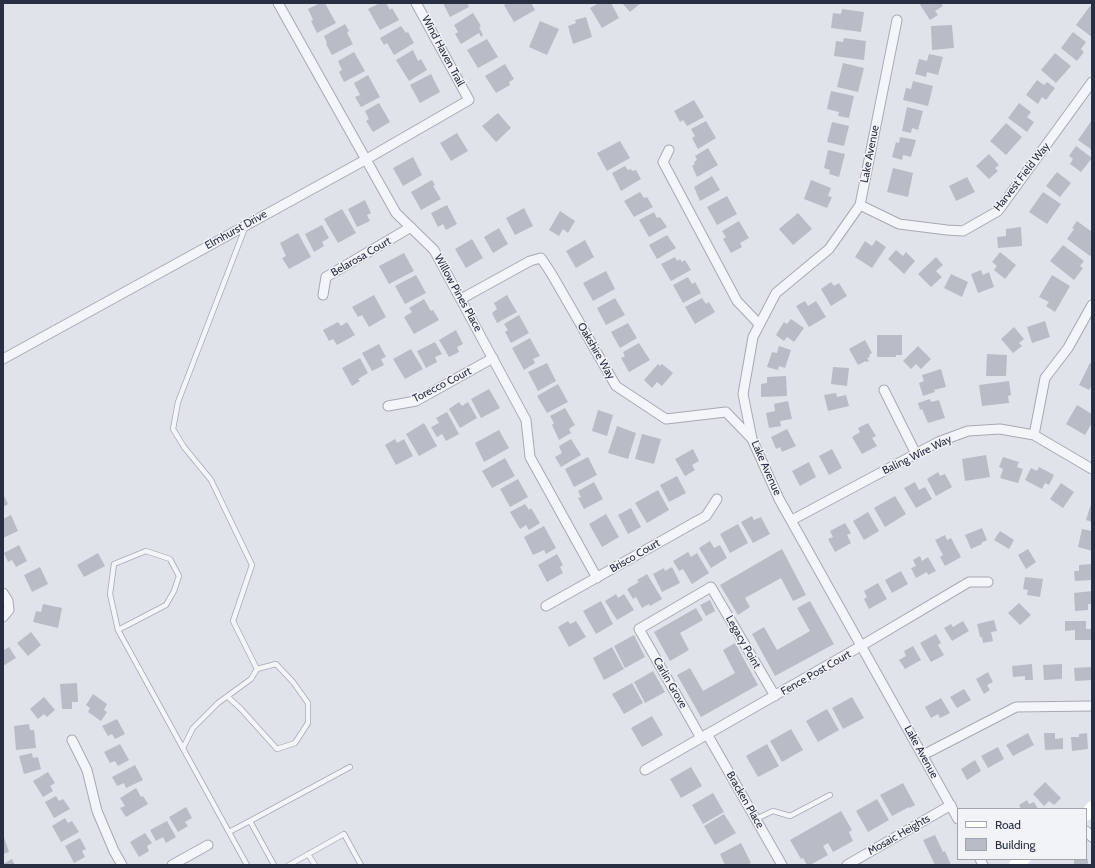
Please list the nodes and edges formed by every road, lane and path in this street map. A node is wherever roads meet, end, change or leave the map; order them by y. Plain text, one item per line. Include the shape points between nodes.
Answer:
1 (278, 3) edge
2 (416, 3) edge
3 (897, 20) dead end
4 (1092, 82) edge
5 (469, 100) joint
6 (669, 150) dead end
7 (365, 160) junction
8 (860, 205) junction
9 (247, 224) junction
10 (411, 227) junction
11 (323, 295) dead end
12 (461, 299) junction
13 (1092, 305) edge
14 (759, 324) junction
15 (493, 358) junction
16 (3, 359) edge
17 (884, 390) dead end
18 (388, 406) dead end
19 (1034, 435) junction
20 (752, 439) junction
21 (916, 454) junction
22 (1092, 469) edge
23 (717, 499) dead end
24 (792, 520) junction
25 (597, 578) junction
26 (988, 582) dead end
27 (711, 587) joint
28 (3, 593) edge
29 (546, 606) dead end
30 (3, 617) edge
31 (118, 630) junction
32 (862, 646) junction
33 (257, 669) junction
34 (228, 696) junction
35 (775, 696) junction
36 (1092, 706) edge
37 (704, 736) junction
38 (72, 740) dead end
39 (183, 748) junction
40 (923, 755) junction
41 (350, 767) dead end
42 (645, 770) dead end
43 (830, 795) dead end
44 (951, 805) junction
45 (957, 817) edge
46 (756, 819) junction
47 (250, 821) junction
48 (229, 832) junction
49 (208, 845) dead end
50 (308, 854) junction
51 (122, 865) edge
52 (172, 865) edge
53 (247, 865) edge
54 (274, 865) edge
55 (289, 865) edge
56 (315, 865) edge
57 (361, 865) edge
58 (782, 865) edge
59 (847, 865) edge

1 - 7 street, Willow Pines Place
2 - 5 street, Wind Haven Trail
3 - 8 street, Lake Avenue
4 - 8 street, Harvest Field Way via 998,211 963,231 899,224
5 - 7 street, Elmhurst Drive
6 - 14 street via 663,162 736,301
7 - 9 street, Elmhurst Drive
7 - 10 street, Willow Pines Place via 396,213
8 - 14 street, Lake Avenue via 829,249 776,293
9 - 16 street, Elmhurst Drive
9 - 33 lane via 178,402 173,429 211,480 252,565 234,622
10 - 11 street, Belarosa Court via 326,277
10 - 12 street, Willow Pines Place via 434,250
12 - 15 street, Willow Pines Place
12 - 20 street, Oakshire Way via 530,261 541,258 616,386 666,419 726,412
13 - 19 street via 1068,348 1045,378
14 - 20 street, Lake Avenue via 753,337 743,394
15 - 18 street, Torecco Court via 416,401
15 - 25 street, Willow Pines Place via 526,420 530,457
17 - 21 street
19 - 21 street, Baling Wire Way via 1000,429 968,431 938,442
19 - 22 street, Baling Wire Way
20 - 24 street, Lake Avenue via 779,499
21 - 24 street, Baling Wire Way
23 - 25 street, Brisco Court via 706,516
24 - 32 street, Lake Avenue
25 - 29 street, Brisco Court
26 - 32 street, Fence Post Court via 969,582
27 - 35 street, Legacy Point
27 - 37 street, Carlin Grove via 639,629
28 - 30 street via 8,601 9,610
31 - 31 lane via 110,594 114,564 146,552 170,559 179,576 166,605
31 - 39 lane
32 - 35 street, Fence Post Court
32 - 40 street, Lake Avenue
33 - 34 lane via 251,680
33 - 34 lane via 276,664 308,703 308,723 295,743 277,749
34 - 39 lane via 193,728
35 - 37 street, Fence Post Court
36 - 40 street via 1016,707
37 - 42 street, Fence Post Court
37 - 46 street, Bracken Place
38 - 51 street via 87,770 96,811
39 - 48 lane
40 - 44 street, Lake Avenue
41 - 47 lane
43 - 46 lane via 790,816 773,811
44 - 45 street, Lake Avenue
44 - 59 street, Mosaic Heights
46 - 58 street, Bracken Place
47 - 48 lane
47 - 54 lane
48 - 53 lane
49 - 52 street
50 - 55 lane
50 - 56 lane
50 - 57 lane via 344,834

